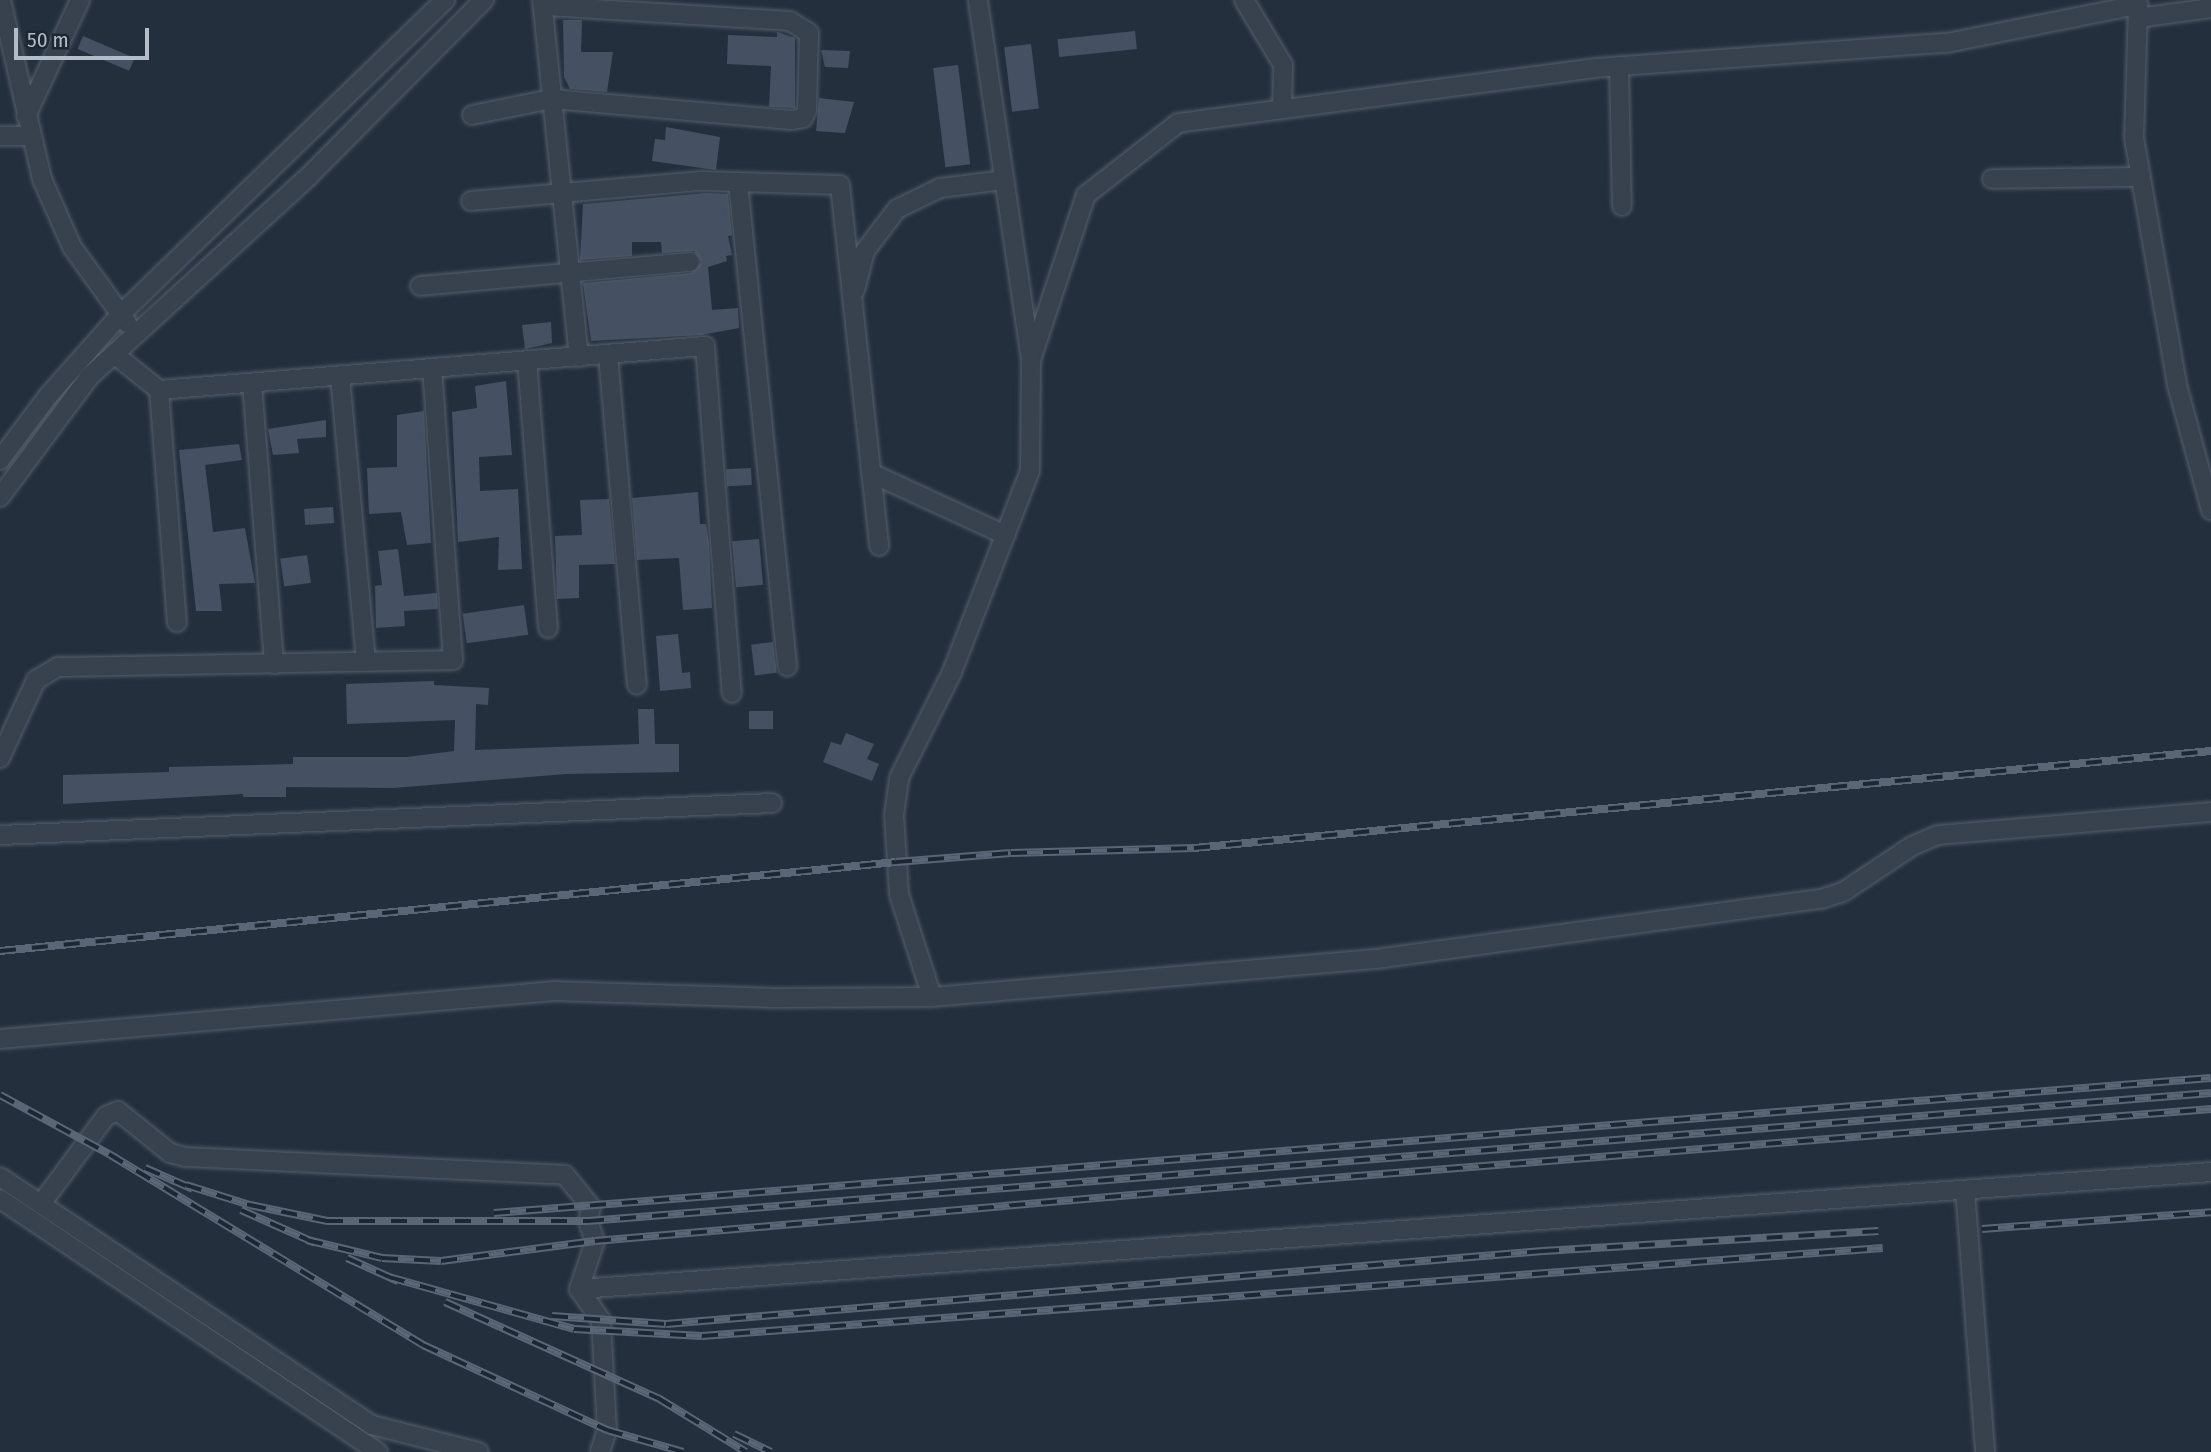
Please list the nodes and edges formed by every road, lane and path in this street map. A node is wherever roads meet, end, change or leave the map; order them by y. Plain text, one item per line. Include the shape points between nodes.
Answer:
1 (1, 0) edge
2 (80, 0) edge
3 (445, 0) edge
4 (484, 0) edge
5 (978, 0) edge
6 (1244, 0) edge
7 (542, 3) edge
8 (2138, 8) edge
9 (2211, 8) edge
10 (1619, 66) junction
11 (552, 99) junction
12 (1282, 109) junction
13 (472, 115) dead end
14 (26, 116) junction
15 (0, 136) edge
16 (30, 136) junction
17 (2141, 177) junction
18 (1992, 179) dead end
19 (1004, 180) junction
20 (737, 182) junction
21 (562, 193) junction
22 (471, 201) dead end
23 (1622, 206) dead end
24 (690, 262) dead end
25 (570, 272) junction
26 (420, 286) dead end
27 (852, 300) junction
28 (120, 315) junction
29 (136, 333) junction
30 (114, 354) junction
31 (608, 355) junction
32 (579, 357) junction
33 (1031, 360) junction
34 (527, 361) junction
35 (432, 369) junction
36 (340, 376) junction
37 (252, 383) junction
38 (159, 390) junction
39 (0, 460) edge
40 (871, 473) junction
41 (0, 497) edge
42 (2211, 510) edge
43 (1005, 535) junction
44 (879, 545) dead end
45 (177, 622) dead end
46 (548, 628) dead end
47 (366, 661) junction
48 (274, 664) junction
49 (787, 667) dead end
50 (637, 685) dead end
51 (732, 693) dead end
52 (0, 758) edge
53 (772, 803) dead end
54 (2211, 812) edge
55 (0, 835) edge
56 (932, 997) junction
57 (0, 1039) edge
58 (2211, 1172) edge
59 (0, 1177) edge
60 (1965, 1190) junction
61 (0, 1199) edge
62 (41, 1204) junction
63 (579, 1289) junction
64 (378, 1452) edge
65 (479, 1452) edge
66 (600, 1452) edge
67 (1985, 1452) edge

1 - 14 street
2 - 14 street
3 - 28 street
4 - 29 street via 308,177
5 - 19 street
6 - 12 street via 1283,65
7 - 11 street
7 - 11 street via 790,21 809,33 803,118
8 - 9 street
8 - 10 street via 1947,43
8 - 17 street via 2134,138
10 - 12 street
10 - 23 street
11 - 13 street
11 - 21 street
12 - 33 street via 1178,123 1086,195
14 - 16 street
15 - 16 street
16 - 28 street via 42,179 72,247
17 - 18 street
17 - 42 street via 2177,385
19 - 27 street via 940,188 897,209 865,251
19 - 33 street
20 - 21 street
20 - 27 street via 840,185
20 - 49 street
21 - 22 street
21 - 25 street
24 - 25 street
25 - 26 street
25 - 32 street
27 - 40 street
28 - 29 street
28 - 39 street via 48,396
29 - 30 street
30 - 38 street
30 - 41 street via 89,377
31 - 32 street
31 - 50 street
31 - 51 street via 705,345
32 - 34 street
33 - 43 street via 1030,471
34 - 35 street
34 - 46 street
35 - 36 street
35 - 47 street via 453,660
36 - 37 street
36 - 47 street
37 - 38 street
37 - 48 street
38 - 45 street
40 - 43 street
40 - 44 street
43 - 56 street via 952,672 899,778 894,815 899,894
47 - 48 street
48 - 52 street via 45,671 36,680
53 - 55 street
54 - 56 street via 1938,835 1912,846 1851,888 1824,898 1383,958
56 - 57 street via 554,991
58 - 60 street
59 - 62 street
60 - 63 street
60 - 67 street
61 - 64 street
62 - 63 street via 106,1116 118,1111 170,1153 185,1157 565,1175 591,1207 588,1221 595,1241
62 - 65 street via 372,1425
63 - 66 street via 601,1321 607,1430

